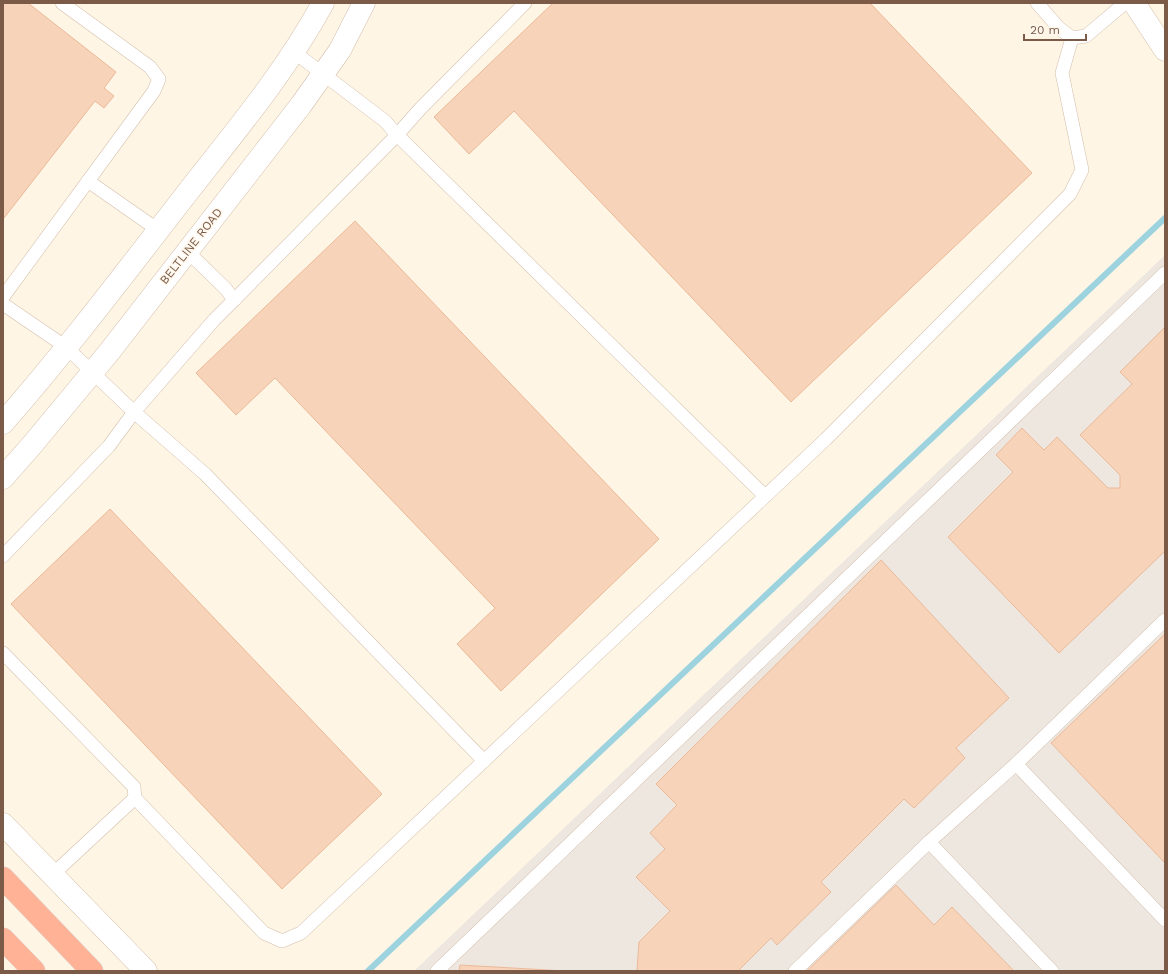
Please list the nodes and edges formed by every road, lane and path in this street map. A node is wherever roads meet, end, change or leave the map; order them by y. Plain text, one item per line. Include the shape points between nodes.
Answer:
1 (62, 3) edge
2 (323, 3) edge
3 (364, 3) edge
4 (525, 3) edge
5 (1037, 3) edge
6 (1125, 3) edge
7 (1134, 3) edge
8 (1072, 38) junction
9 (1165, 50) edge
10 (294, 52) junction
11 (323, 74) junction
12 (397, 135) junction
13 (88, 181) junction
14 (158, 230) junction
15 (187, 252) junction
16 (1165, 273) edge
17 (3, 297) edge
18 (234, 300) junction
19 (3, 304) edge
20 (66, 347) junction
21 (92, 372) junction
22 (134, 412) junction
23 (3, 423) edge
24 (3, 478) edge
25 (765, 496) junction
26 (3, 556) edge
27 (1165, 620) edge
28 (3, 653) edge
29 (484, 761) junction
30 (1016, 764) junction
31 (135, 798) junction
32 (3, 824) edge
33 (929, 842) junction
34 (52, 875) junction
35 (3, 878) edge
36 (1165, 920) edge
37 (3, 939) edge
38 (34, 971) edge
39 (92, 971) edge
40 (146, 971) edge
41 (437, 971) edge
42 (795, 971) edge
43 (1052, 971) edge

1 - 13 lane via 150,67 159,80 154,91
2 - 10 street
3 - 11 street, BELTLINE ROAD via 340,50
4 - 12 lane
5 - 8 lane via 1059,28
6 - 8 lane via 1086,36
7 - 9 street
8 - 25 lane via 1062,73 1082,170 1070,194 826,439
10 - 11 lane
10 - 14 street
11 - 12 lane via 385,121
11 - 15 street, BELTLINE ROAD
12 - 18 lane
12 - 25 lane
13 - 14 lane
13 - 17 lane
14 - 20 street
15 - 18 lane
15 - 21 street, BELTLINE ROAD
16 - 41 lane
18 - 22 lane
19 - 20 lane
20 - 21 lane
20 - 23 street
21 - 22 lane
21 - 24 street, BELTLINE ROAD
22 - 26 lane via 109,446
22 - 29 lane via 205,474
25 - 29 lane
27 - 30 lane
28 - 31 lane via 134,787
29 - 31 lane via 301,933 282,940 264,933
30 - 33 lane
30 - 36 lane
31 - 34 lane
32 - 34 street
33 - 42 lane
33 - 43 lane
34 - 40 street
35 - 39 highway
37 - 38 highway

